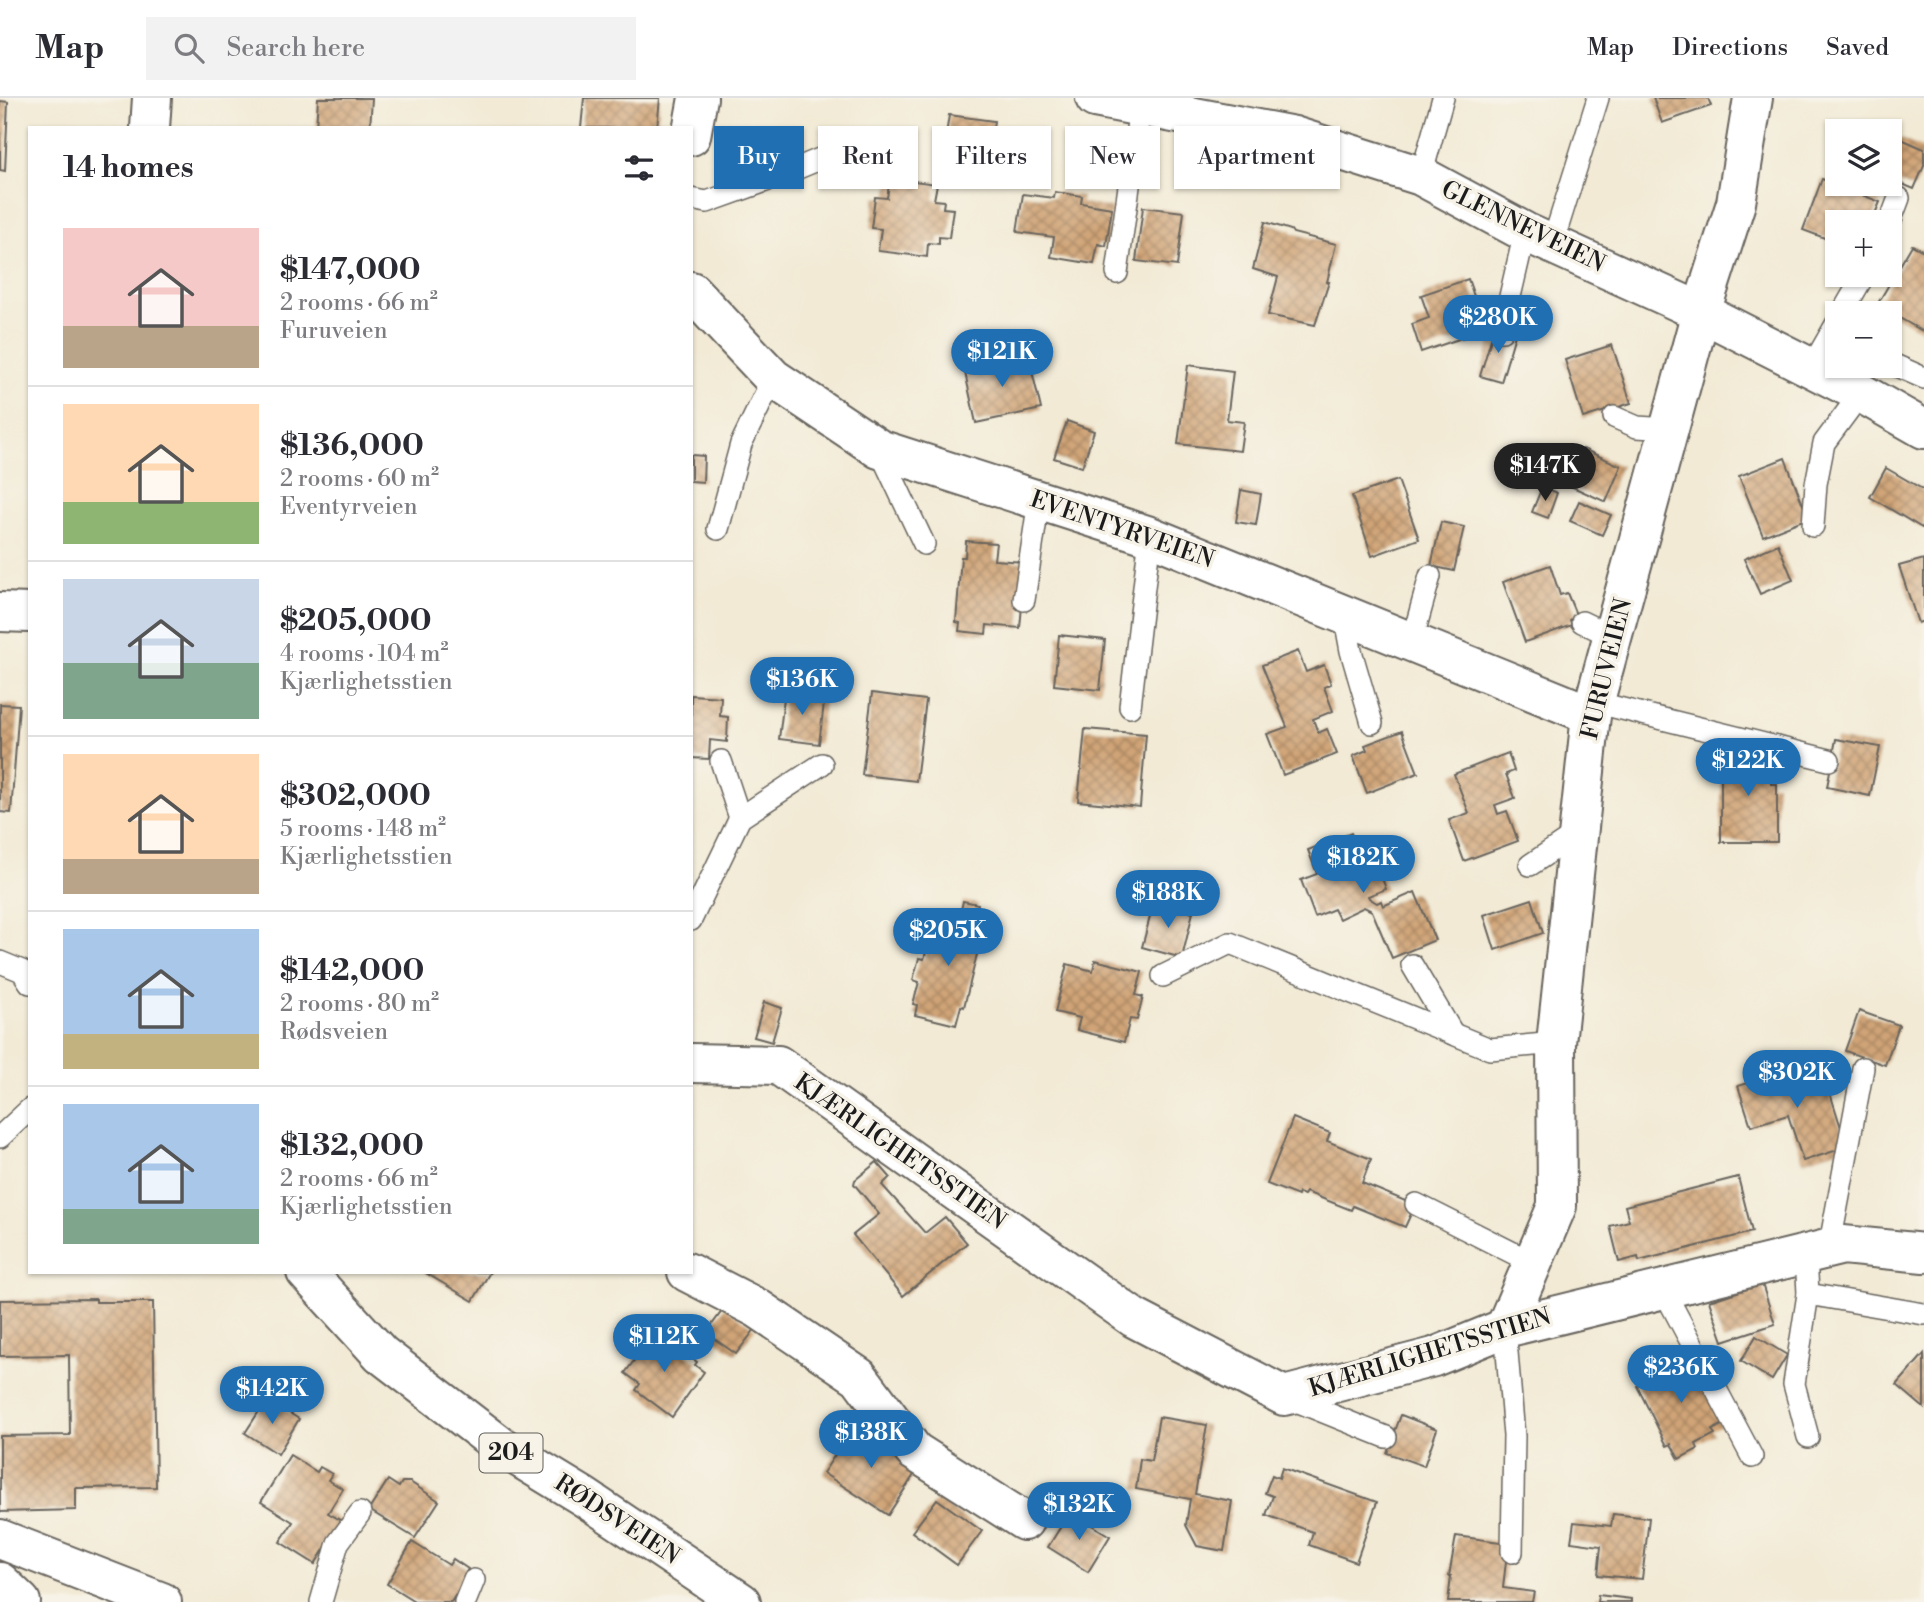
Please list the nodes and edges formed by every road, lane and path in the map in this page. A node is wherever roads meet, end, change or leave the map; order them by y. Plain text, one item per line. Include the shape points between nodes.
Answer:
1 (152, 98) edge
2 (698, 98) edge
3 (1096, 98) edge
4 (1443, 98) edge
5 (1598, 98) edge
6 (1753, 98) edge
7 (1141, 102) edge
8 (150, 126) edge
9 (693, 126) edge
10 (818, 160) edge
11 (1421, 176) junction
12 (693, 198) edge
13 (1899, 198) dead end
14 (1894, 210) edge
15 (1539, 238) junction
16 (1117, 273) dead end
17 (693, 293) edge
18 (1701, 312) junction
19 (1502, 331) dead end
20 (1825, 368) edge
21 (1902, 368) edge
22 (773, 378) junction
23 (1844, 378) edge
24 (1846, 378) edge
25 (1924, 378) edge
26 (1614, 417) dead end
27 (1669, 429) junction
28 (1924, 429) edge
29 (879, 449) junction
30 (1039, 500) junction
31 (1813, 526) dead end
32 (718, 529) dead end
33 (1150, 536) junction
34 (924, 544) dead end
35 (1430, 576) dead end
36 (1024, 600) dead end
37 (0, 612) edge
38 (28, 613) edge
39 (1344, 613) junction
40 (1412, 641) junction
41 (1129, 707) dead end
42 (1592, 709) junction
43 (1372, 723) dead end
44 (1829, 760) dead end
45 (721, 761) dead end
46 (822, 764) dead end
47 (740, 818) junction
48 (1578, 832) junction
49 (1530, 865) dead end
50 (693, 916) edge
51 (0, 962) edge
52 (1412, 965) dead end
53 (1163, 976) dead end
54 (28, 980) edge
55 (1453, 1034) junction
56 (1556, 1043) junction
57 (693, 1063) edge
58 (1863, 1068) dead end
59 (28, 1111) edge
60 (0, 1137) edge
61 (1416, 1204) dead end
62 (1818, 1252) junction
63 (1924, 1253) edge
64 (1533, 1263) junction
65 (308, 1274) edge
66 (691, 1274) edge
67 (1663, 1289) junction
68 (1808, 1294) junction
69 (1924, 1314) edge
70 (1506, 1328) junction
71 (1284, 1396) junction
72 (1386, 1437) dead end
73 (1808, 1437) dead end
74 (1752, 1457) dead end
75 (360, 1513) dead end
76 (1024, 1521) dead end
77 (0, 1539) edge
78 (1512, 1552) dead end
79 (474, 1580) dead end
80 (0, 1582) edge
81 (21, 1602) edge
82 (162, 1602) edge
83 (321, 1602) edge
84 (465, 1602) edge
85 (741, 1602) edge

1 - 8 main road
2 - 9 main road
3 - 7 main road, GLENNEVEIEN
4 - 11 lane
5 - 15 lane
6 - 18 main road, FURUVEIEN via 1736,203
7 - 11 main road, GLENNEVEIEN via 1294,136
7 - 16 lane
10 - 12 lane via 707,202
11 - 15 main road, GLENNEVEIEN
13 - 14 lane
15 - 18 main road, GLENNEVEIEN
15 - 19 lane
17 - 22 main road, EVENTYRVEIEN
18 - 20 main road, GLENNEVEIEN
18 - 27 main road, FURUVEIEN
21 - 25 lane
22 - 29 main road, EVENTYRVEIEN
22 - 32 lane via 741,444
23 - 31 lane via 1824,443
24 - 28 main road, GLENNEVEIEN
26 - 27 lane via 1637,427
27 - 42 main road, FURUVEIEN via 1597,629
29 - 30 main road, EVENTYRVEIEN
29 - 34 lane
30 - 33 main road, EVENTYRVEIEN
30 - 36 lane
33 - 39 main road, EVENTYRVEIEN
33 - 41 lane
35 - 40 lane
37 - 38 main road
39 - 40 main road, EVENTYRVEIEN
39 - 43 lane
40 - 42 main road, EVENTYRVEIEN
42 - 44 lane
42 - 48 main road, FURUVEIEN
45 - 47 lane
46 - 47 lane
47 - 50 lane
48 - 49 lane
48 - 56 main road, FURUVEIEN
51 - 54 lane via 22,971
52 - 55 lane
53 - 55 lane via 1230,943
55 - 56 lane via 1490,1049
56 - 64 main road, FURUVEIEN via 1557,1206
57 - 71 main road, KJÆRLIGHETSSTIEN via 778,1066 1135,1318
58 - 62 lane
59 - 60 lane
61 - 64 lane
62 - 63 main road, KJÆRLIGHETSSTIEN via 1843,1245
62 - 67 main road, KJÆRLIGHETSSTIEN
62 - 68 lane
64 - 70 main road, FURUVEIEN
65 - 85 main road, RØDSVEIEN / 204 via 381,1354 502,1447
66 - 76 main road via 757,1308 859,1377 915,1451
67 - 70 main road, KJÆRLIGHETSSTIEN
67 - 74 lane
68 - 69 lane
68 - 73 lane via 1794,1384
70 - 71 main road, KJÆRLIGHETSSTIEN via 1434,1357
70 - 78 lane via 1514,1436
71 - 72 lane
75 - 83 lane via 338,1543
77 - 82 main road
79 - 84 lane
80 - 81 main road

